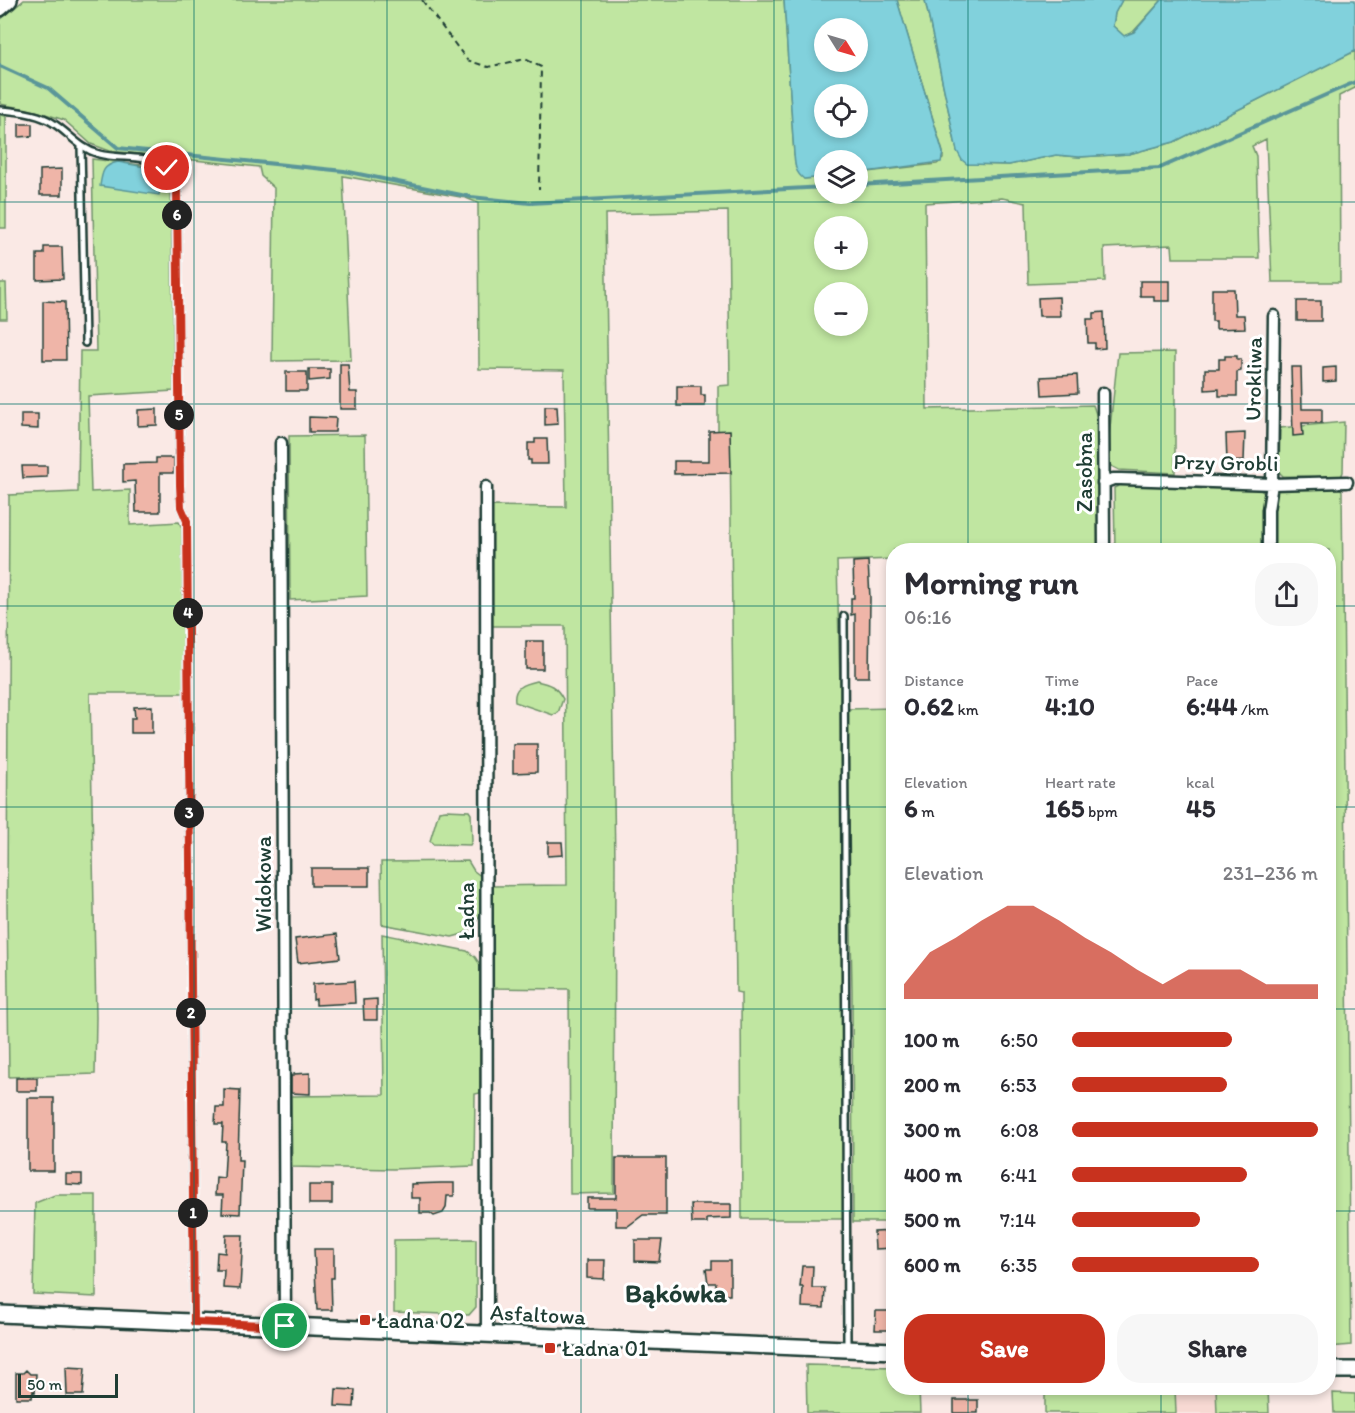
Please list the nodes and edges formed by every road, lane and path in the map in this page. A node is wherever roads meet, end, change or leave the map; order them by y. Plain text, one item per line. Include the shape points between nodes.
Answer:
1 (9, 0) edge
2 (422, 0) edge
3 (0, 8) edge
4 (0, 110) edge
5 (81, 146) junction
6 (539, 190) dead end
7 (1274, 315) dead end
8 (84, 343) dead end
9 (1103, 393) dead end
10 (281, 443) dead end
11 (1347, 482) dead end
12 (1103, 483) junction
13 (1272, 483) junction
14 (486, 487) dead end
15 (1104, 543) edge
16 (1268, 543) edge
17 (844, 616) dead end
18 (0, 1314) edge
19 (194, 1322) junction
20 (285, 1326) junction
21 (487, 1335) junction
22 (847, 1349) junction
23 (886, 1351) edge
24 (1336, 1370) edge
25 (1355, 1370) edge

1 - 3 street
2 - 6 path via 467,60 488,67 525,59 541,67
4 - 5 lane via 52,122
5 - 8 lane
5 - 19 lane via 99,154 156,162 167,168 177,187 180,485 181,507 187,521
7 - 13 street, Urokliwa
9 - 12 street, Zasobna
10 - 20 street, Widokowa
11 - 13 street, Przy Grobli
12 - 13 street, Przy Grobli via 1121,479
12 - 15 street, Zasobna
13 - 16 street, Urokliwa
14 - 21 street, Ładna
17 - 22 lane
18 - 19 street, Asfaltowa
19 - 20 street, Asfaltowa
20 - 21 street, Asfaltowa
21 - 22 street, Asfaltowa
22 - 23 street, Asfaltowa
24 - 25 street

